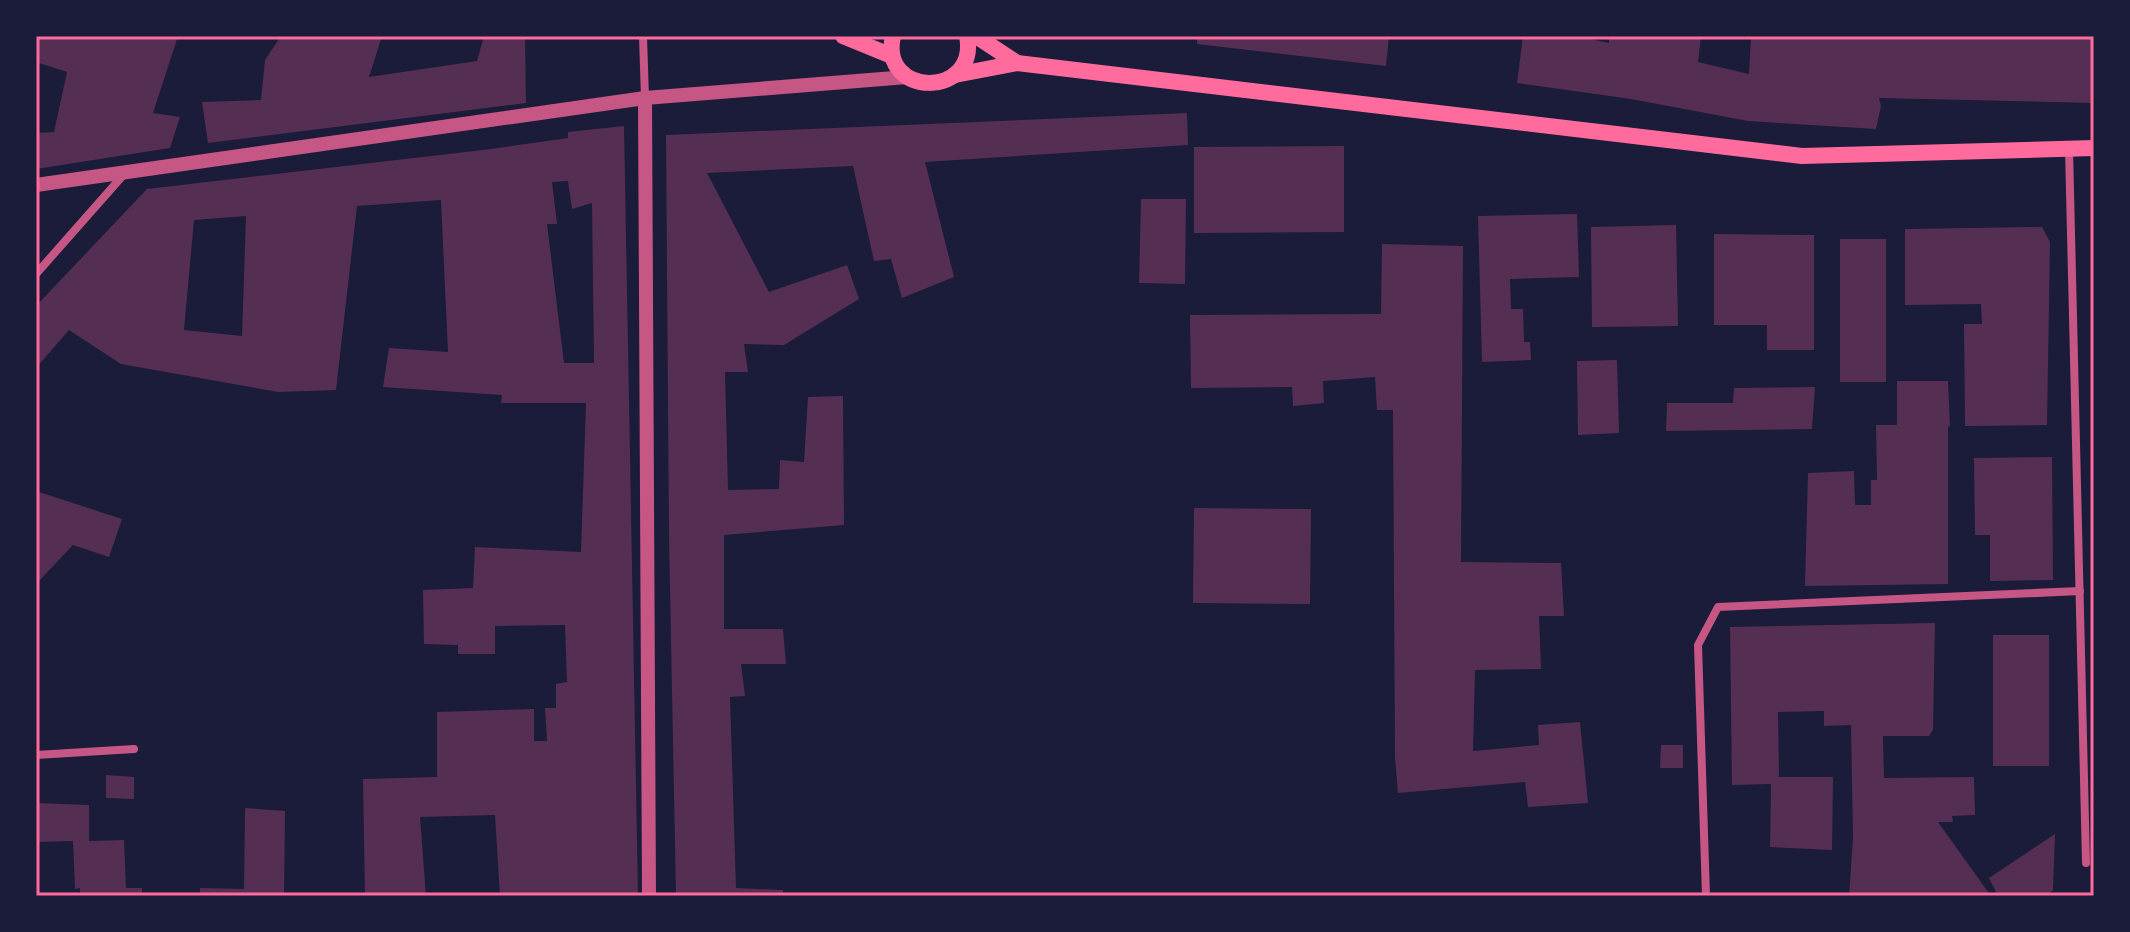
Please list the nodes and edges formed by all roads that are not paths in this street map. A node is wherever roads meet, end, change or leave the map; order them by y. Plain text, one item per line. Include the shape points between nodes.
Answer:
1 (643, 36) edge
2 (843, 36) edge
3 (893, 36) edge
4 (967, 36) edge
5 (976, 36) edge
6 (892, 56) junction
7 (1017, 63) junction
8 (955, 75) junction
9 (907, 77) junction
10 (645, 98) junction
11 (2094, 148) edge
12 (2069, 149) junction
13 (126, 171) junction
14 (36, 185) edge
15 (36, 274) edge
16 (2080, 591) junction
17 (134, 749) dead end
18 (36, 755) edge
19 (2086, 863) dead end
20 (649, 896) edge
21 (1706, 896) edge

1 - 10 street
2 - 6 main road
3 - 6 main road
4 - 8 main road via 968,53
5 - 7 main road
6 - 9 main road
7 - 8 main road
7 - 12 main road via 1802,156
8 - 9 main road via 932,84
9 - 10 street
10 - 13 street
10 - 20 street
11 - 12 main road
12 - 16 street
13 - 14 street
13 - 15 street
16 - 19 street
16 - 21 street via 1718,607 1698,645
17 - 18 street

